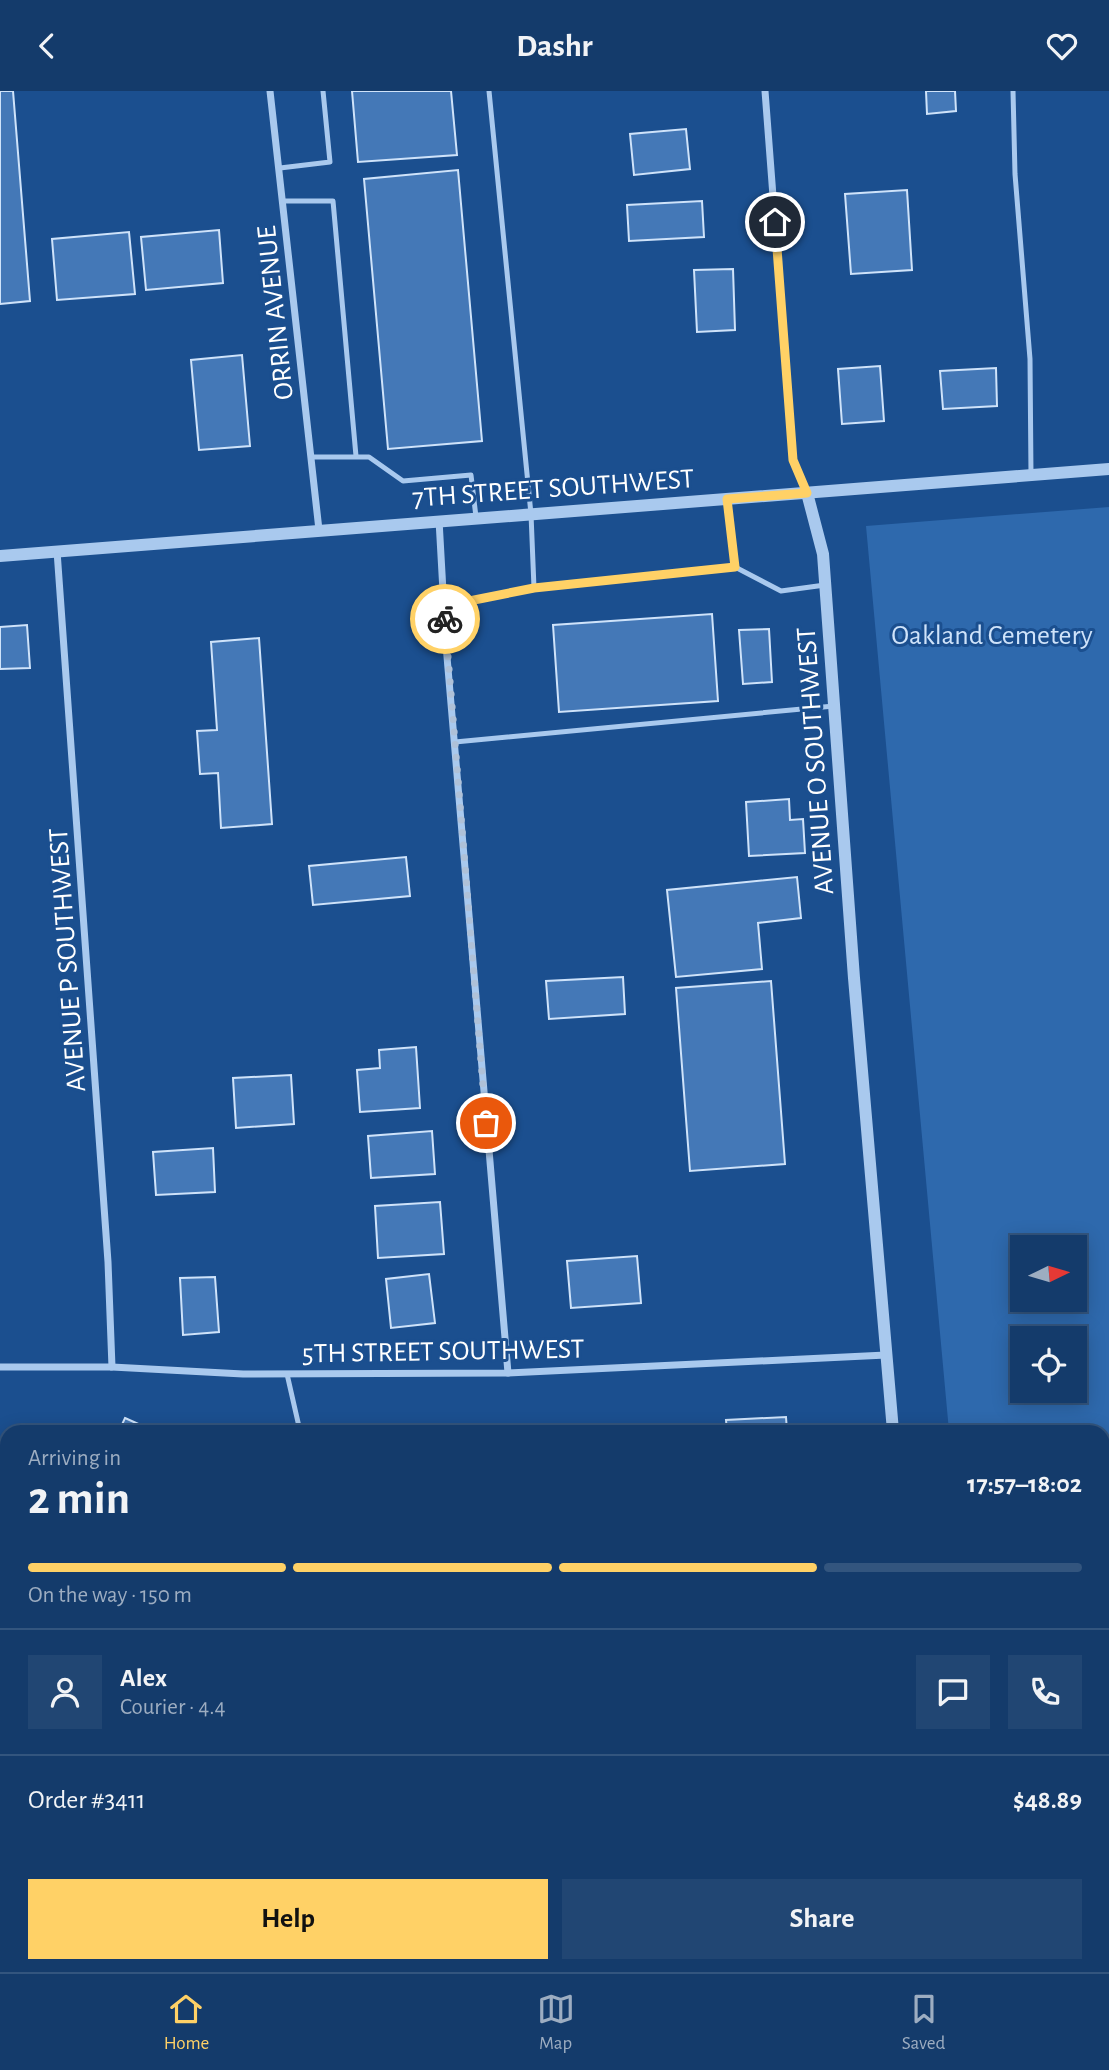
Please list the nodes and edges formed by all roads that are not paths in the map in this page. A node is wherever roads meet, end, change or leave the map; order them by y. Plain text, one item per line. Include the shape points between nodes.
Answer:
1 (270, 91) edge
2 (323, 91) edge
3 (489, 91) edge
4 (765, 91) edge
5 (1013, 91) edge
6 (280, 168) junction
7 (284, 201) junction
8 (356, 456) junction
9 (311, 457) junction
10 (1109, 469) edge
11 (1031, 475) junction
12 (807, 493) junction
13 (727, 499) junction
14 (531, 514) junction
15 (476, 517) junction
16 (439, 520) junction
17 (319, 530) junction
18 (57, 550) junction
19 (0, 556) edge
20 (735, 567) junction
21 (825, 585) junction
22 (534, 588) junction
23 (444, 606) junction
24 (834, 706) junction
25 (455, 742) junction
26 (886, 1355) junction
27 (0, 1367) edge
28 (112, 1367) junction
29 (508, 1373) junction
30 (287, 1374) junction
31 (299, 1425) edge
32 (892, 1425) edge

1 - 6 street, ORRIN AVENUE
2 - 6 lane via 330,162
3 - 14 lane
4 - 12 street, AVENUE O SOUTHWEST via 793,460
5 - 11 lane via 1030,359
6 - 7 street, ORRIN AVENUE
7 - 8 lane via 333,201
7 - 9 street, ORRIN AVENUE
8 - 9 lane
8 - 15 lane via 369,457 403,481 471,475
9 - 17 street, ORRIN AVENUE
10 - 11 street, 7TH STREET SOUTHWEST
11 - 12 street, 7TH STREET SOUTHWEST
12 - 13 street, 7TH STREET SOUTHWEST
12 - 21 street, AVENUE O SOUTHWEST via 823,554
13 - 14 street, 7TH STREET SOUTHWEST
13 - 20 lane
14 - 15 street, 7TH STREET SOUTHWEST
14 - 22 lane
15 - 16 street, 7TH STREET SOUTHWEST
16 - 17 street, 7TH STREET SOUTHWEST
16 - 23 street
17 - 18 street, 7TH STREET SOUTHWEST
18 - 19 street, 7TH STREET SOUTHWEST
18 - 28 street, AVENUE P SOUTHWEST
20 - 21 lane via 781,591
20 - 22 lane
21 - 24 street, AVENUE O SOUTHWEST
22 - 23 lane
23 - 25 street
24 - 25 lane
24 - 26 street, AVENUE O SOUTHWEST
25 - 29 street
26 - 29 street, 5TH STREET SOUTHWEST
26 - 32 street, AVENUE O SOUTHWEST
27 - 28 street, 5TH STREET SOUTHWEST
28 - 30 street, 5TH STREET SOUTHWEST
29 - 30 street, 5TH STREET SOUTHWEST
30 - 31 lane

